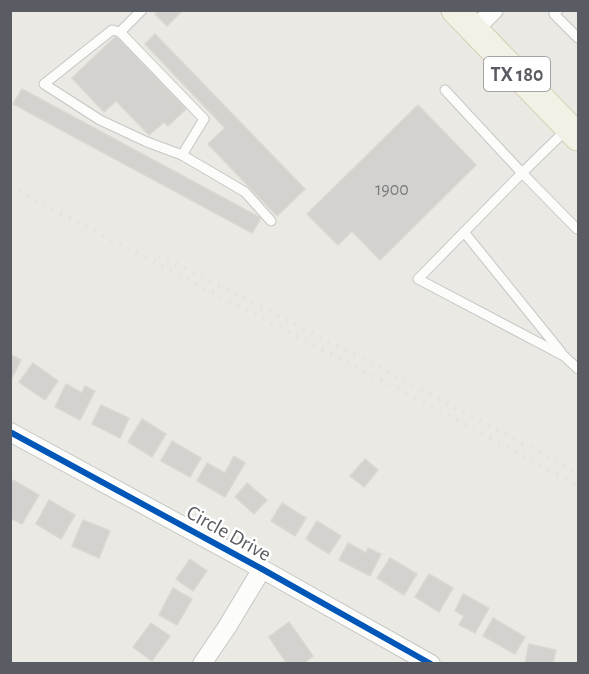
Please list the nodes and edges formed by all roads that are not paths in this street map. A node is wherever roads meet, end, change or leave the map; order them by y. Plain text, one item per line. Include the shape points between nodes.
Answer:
1 (142, 10) edge
2 (455, 10) edge
3 (494, 10) edge
4 (558, 10) edge
5 (474, 30) junction
6 (120, 32) junction
7 (579, 38) edge
8 (445, 90) dead end
9 (574, 132) edge
10 (182, 155) junction
11 (522, 173) junction
12 (271, 221) dead end
13 (577, 229) dead end
14 (464, 232) junction
15 (564, 356) junction
16 (579, 369) edge
17 (10, 432) edge
18 (262, 569) junction
19 (202, 663) edge
20 (431, 663) edge

1 - 6 lane
2 - 5 main road, TX 180
3 - 5 street
4 - 7 lane via 554,14
5 - 9 main road, TX 180
6 - 10 lane via 204,119
6 - 10 lane via 112,30 44,84 100,120
8 - 11 lane
9 - 11 lane
10 - 12 lane via 245,192
11 - 13 lane
11 - 14 lane
14 - 15 lane
14 - 15 lane via 418,279
15 - 16 lane
17 - 18 street, Circle Drive
18 - 19 street
18 - 20 street, Circle Drive

